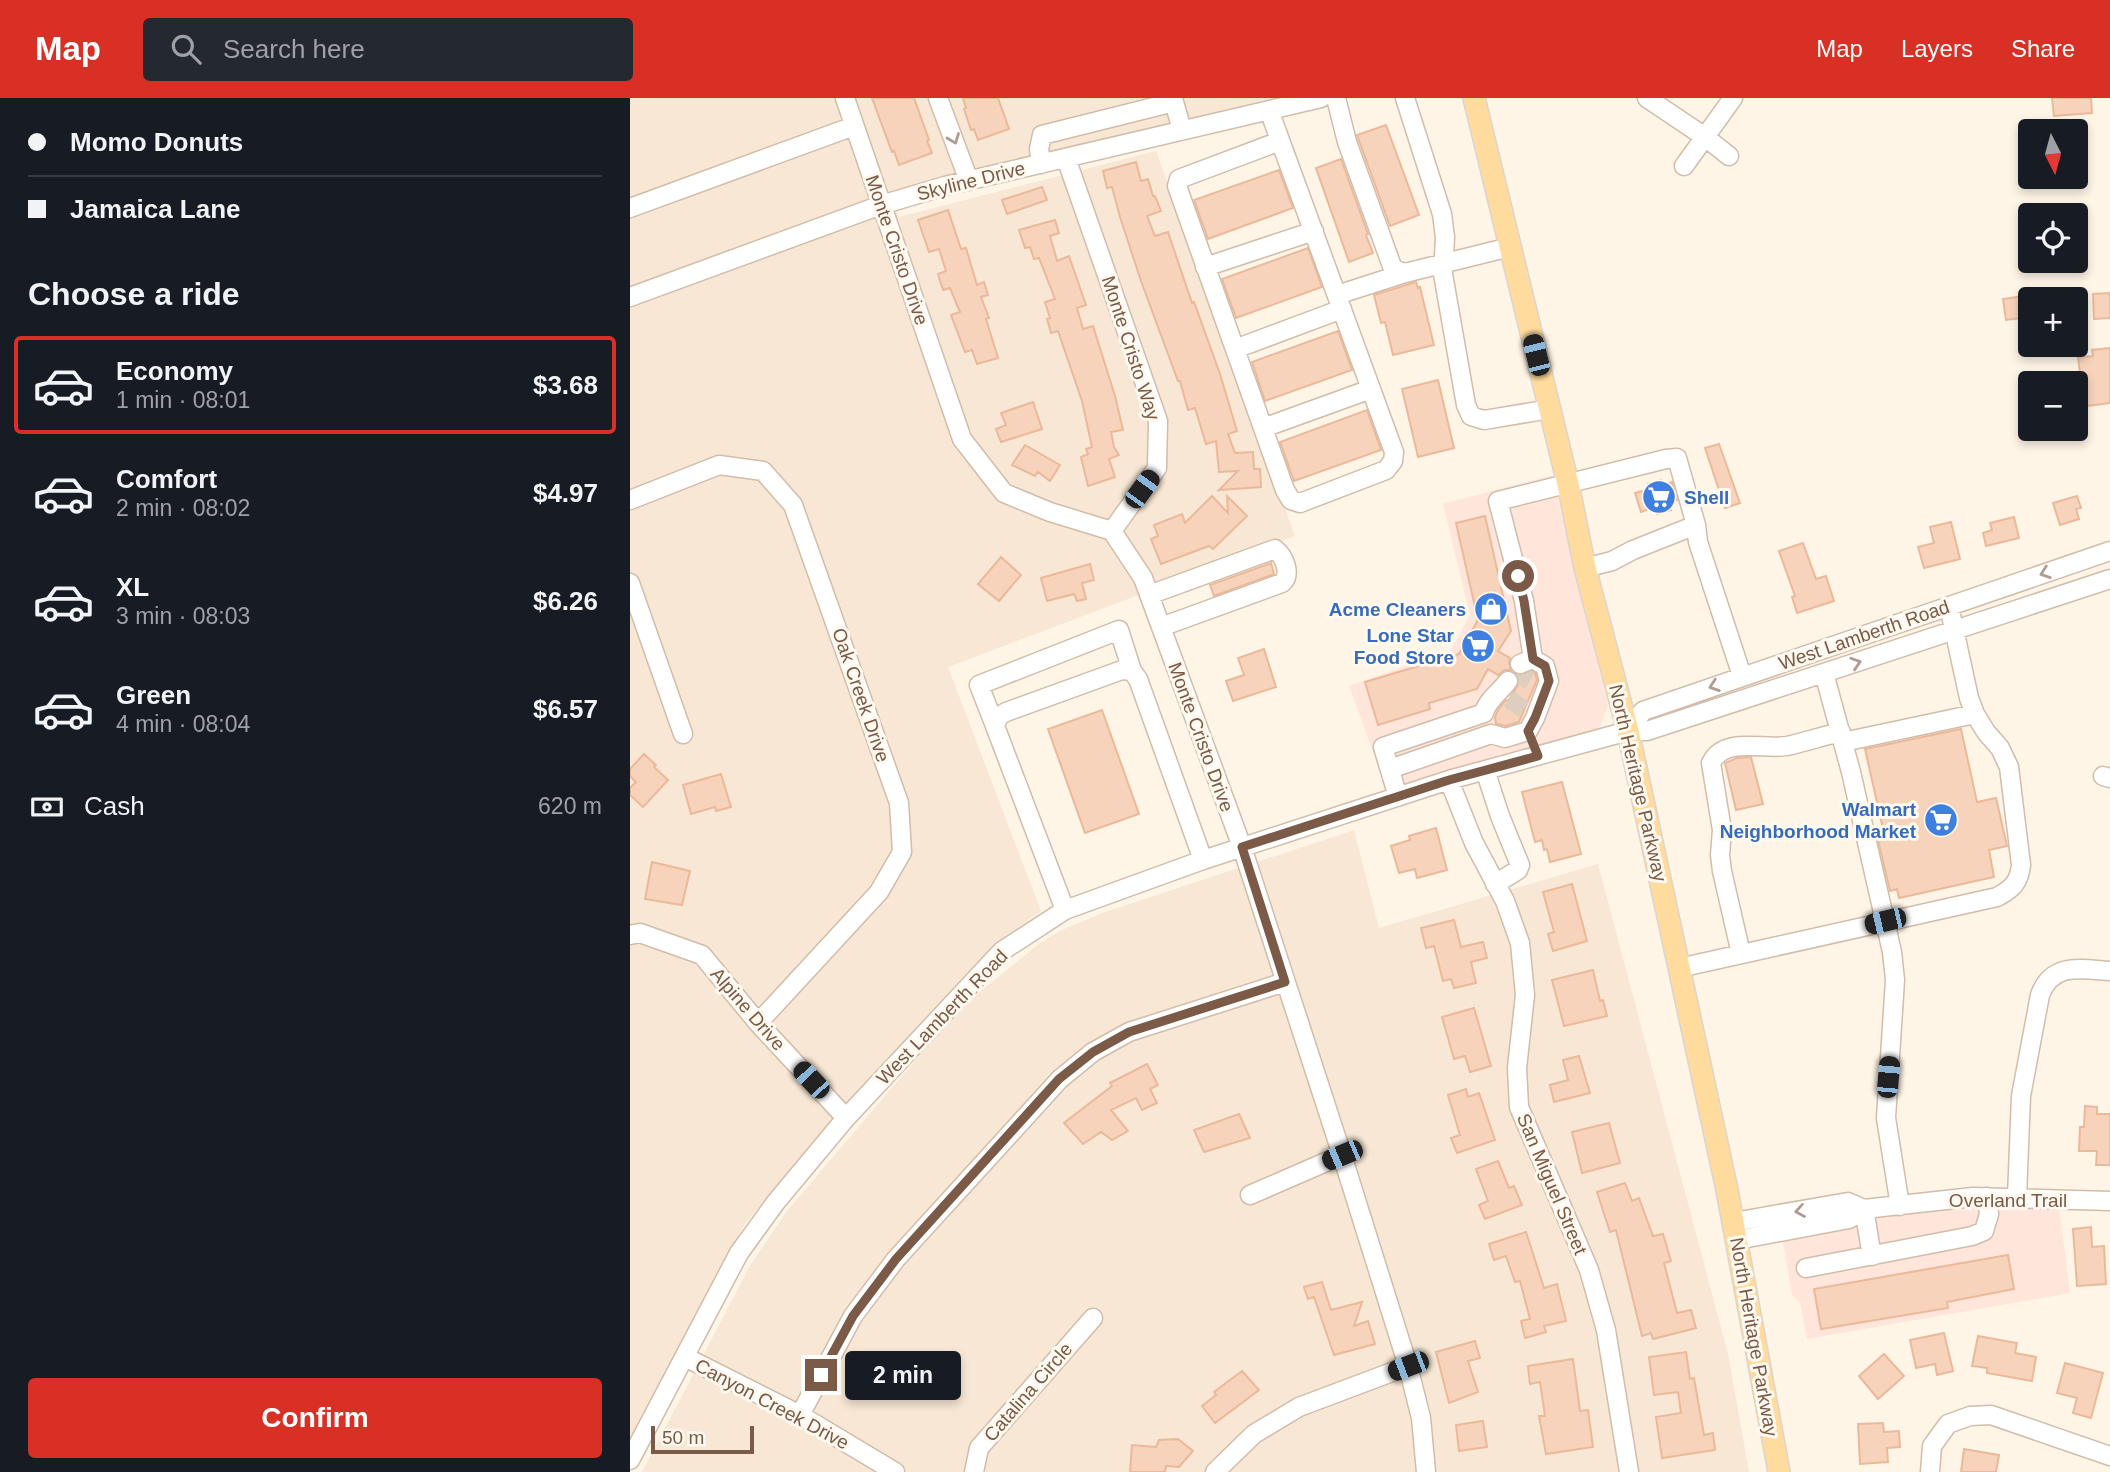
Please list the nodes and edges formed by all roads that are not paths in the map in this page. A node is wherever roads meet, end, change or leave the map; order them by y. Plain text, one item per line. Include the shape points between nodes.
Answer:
1 (845, 98) edge
2 (938, 98) edge
3 (1321, 98) edge
4 (1336, 98) edge
5 (1405, 98) edge
6 (1474, 98) edge
7 (1647, 98) edge
8 (1733, 98) edge
9 (1244, 107) edge
10 (1269, 110) junction
11 (854, 126) junction
12 (1182, 130) junction
13 (1705, 137) junction
14 (1280, 141) junction
15 (1729, 156) dead end
16 (1066, 158) junction
17 (1041, 164) junction
18 (1684, 166) dead end
19 (969, 181) junction
20 (881, 205) junction
21 (630, 208) edge
22 (1314, 231) junction
23 (1510, 247) junction
24 (1444, 262) junction
25 (1205, 267) junction
26 (1405, 273) junction
27 (630, 297) edge
28 (1340, 302) junction
29 (1235, 349) junction
30 (1371, 389) junction
31 (1549, 409) junction
32 (1263, 428) junction
33 (1568, 484) junction
34 (630, 500) edge
35 (1696, 525) junction
36 (1112, 531) junction
37 (2110, 551) edge
38 (1585, 568) junction
39 (2110, 579) edge
40 (630, 583) edge
41 (1149, 595) junction
42 (1949, 606) junction
43 (1161, 627) junction
44 (1955, 631) junction
45 (1132, 671) junction
46 (1824, 673) junction
47 (1742, 676) junction
48 (1506, 691) dead end
49 (1484, 713) junction
50 (1975, 714) junction
51 (1530, 720) junction
52 (995, 726) junction
53 (1628, 731) junction
54 (683, 734) dead end
55 (1491, 734) junction
56 (1842, 737) junction
57 (1538, 756) junction
58 (1390, 769) junction
59 (1485, 770) junction
60 (1449, 780) junction
61 (1398, 797) junction
62 (1242, 847) junction
63 (1203, 860) junction
64 (1495, 884) junction
65 (1065, 910) junction
66 (1885, 921) junction
67 (630, 935) edge
68 (1741, 954) junction
69 (1679, 968) junction
70 (2110, 971) edge
71 (1285, 982) junction
72 (758, 1023) junction
73 (846, 1118) junction
74 (1342, 1155) junction
75 (1250, 1195) dead end
76 (1987, 1197) junction
77 (2017, 1197) junction
78 (2110, 1201) edge
79 (1900, 1206) junction
80 (1864, 1209) junction
81 (1735, 1231) junction
82 (1872, 1255) junction
83 (1806, 1268) dead end
84 (1093, 1318) dead end
85 (685, 1357) junction
86 (1408, 1366) junction
87 (800, 1415) junction
88 (2110, 1456) edge
89 (631, 1457) edge
90 (895, 1472) edge
91 (974, 1472) edge
92 (1215, 1472) edge
93 (1426, 1472) edge
94 (1629, 1472) edge
95 (1779, 1472) edge
96 (1930, 1472) edge

1 - 11 street, Monte Cristo Drive
2 -> 19 street
3 - 10 street, Skyline Drive
4 - 26 street via 1393,269
5 - 24 street via 1442,214
6 - 23 main road, North Heritage Parkway
7 - 13 street
8 - 13 street
9 - 10 street, Skyline Drive
9 - 12 street, Skyline Drive
10 - 14 street
11 - 20 street, Monte Cristo Drive
11 - 21 street
12 - 16 street, Skyline Drive
12 - 17 street via 1174,102 1042,135
13 - 15 street
13 - 18 street
14 - 22 street
14 - 25 street via 1179,178 1178,192
16 - 17 street, Skyline Drive
16 - 36 street, Monte Cristo Way via 1158,421 1157,468
17 - 19 street, Skyline Drive
19 - 20 street, Skyline Drive
20 - 27 street, Skyline Drive
20 - 36 street, Monte Cristo Drive via 962,439 1004,493
22 - 25 street
22 - 28 street
23 - 24 street
23 - 31 main road, North Heritage Parkway
24 - 26 street
24 - 31 street via 1471,416 1484,420
25 - 29 street
26 - 28 street
28 - 29 street
28 - 30 street
29 - 32 street
30 - 32 street
30 - 32 street via 1394,452 1393,461 1386,470 1300,503 1291,500 1285,490
31 - 33 main road, North Heritage Parkway
33 - 35 street via 1677,458
33 - 38 main road, North Heritage Parkway
33 - 51 street via 1498,501 1524,601 1526,662 1545,666 1549,681
34 - 72 street, Oak Creek Drive via 719,465 763,471 793,505 899,803 902,852 879,892
35 - 38 street
35 - 47 street
36 - 41 street, Monte Cristo Drive
37 -> 42 street, West Lamberth Road
38 - 53 main road, North Heritage Parkway
39 - 44 street, West Lamberth Road
40 - 54 street
41 - 43 street, Monte Cristo Drive
41 - 43 street via 1275,549 1288,573 1282,583
42 - 44 street
42 - 47 street, West Lamberth Road
43 - 62 street, Monte Cristo Drive
46 -> 44 street, West Lamberth Road
44 - 50 street
45 - 52 street via 1122,670 1006,712
45 - 52 street via 1119,629 979,685
45 - 63 street
46 - 53 street, West Lamberth Road via 1647,732
46 - 56 street
47 -> 53 street, West Lamberth Road via 1643,711
48 - 49 street via 1486,704
49 - 55 street
49 - 58 street via 1383,747
50 - 56 street
50 - 66 street via 2009,766 2019,879 1997,897
51 - 55 street via 1505,738
51 - 57 street
52 - 65 street
53 - 57 street, West Lamberth Road
53 - 69 main road, North Heritage Parkway
55 - 58 street
56 - 66 street
56 - 68 street via 1774,748 1725,749 1711,763 1722,830 1721,872
57 - 59 street, West Lamberth Road
58 - 61 street
59 - 60 street, West Lamberth Road
59 - 64 street via 1520,865
60 - 61 street, West Lamberth Road
60 - 64 street, San Miguel Street
61 - 62 street, West Lamberth Road
62 - 63 street, West Lamberth Road
62 - 71 street, Monte Cristo Drive
63 - 65 street, West Lamberth Road
64 - 94 street, San Miguel Street via 1520,943 1525,995 1518,1107 1589,1270 1606,1330
65 - 73 street, West Lamberth Road via 1002,951
66 - 68 street
66 - 79 street via 1895,980 1886,1118
67 - 72 street, Alpine Drive via 640,933 702,955
68 - 69 street
69 - 81 main road, North Heritage Parkway
70 - 77 street via 2061,971 2044,984 2021,1096
71 - 74 street, Monte Cristo Drive
71 - 87 street via 1129,1032 1059,1079 896,1259 853,1316
72 - 73 street, Alpine Drive
73 - 85 street, West Lamberth Road via 739,1254
74 - 75 street
74 - 86 street, Monte Cristo Drive
76 - 77 street, Overland Trail
76 - 79 street, Overland Trail
76 - 82 street via 1984,1231
77 - 78 street, Overland Trail
79 - 80 street, Overland Trail
80 - 81 street, Overland Trail via 1849,1219
80 - 82 street
81 - 95 main road, North Heritage Parkway
82 - 83 street
84 - 91 street, Catalina Circle via 979,1448
85 - 87 street, Canyon Creek Drive
85 - 89 street, West Lamberth Road
86 - 92 street via 1298,1408 1254,1434
86 - 93 street, Monte Cristo Drive
87 - 90 street, Canyon Creek Drive
88 - 96 street via 1992,1415 1970,1416 1948,1424 1932,1446

